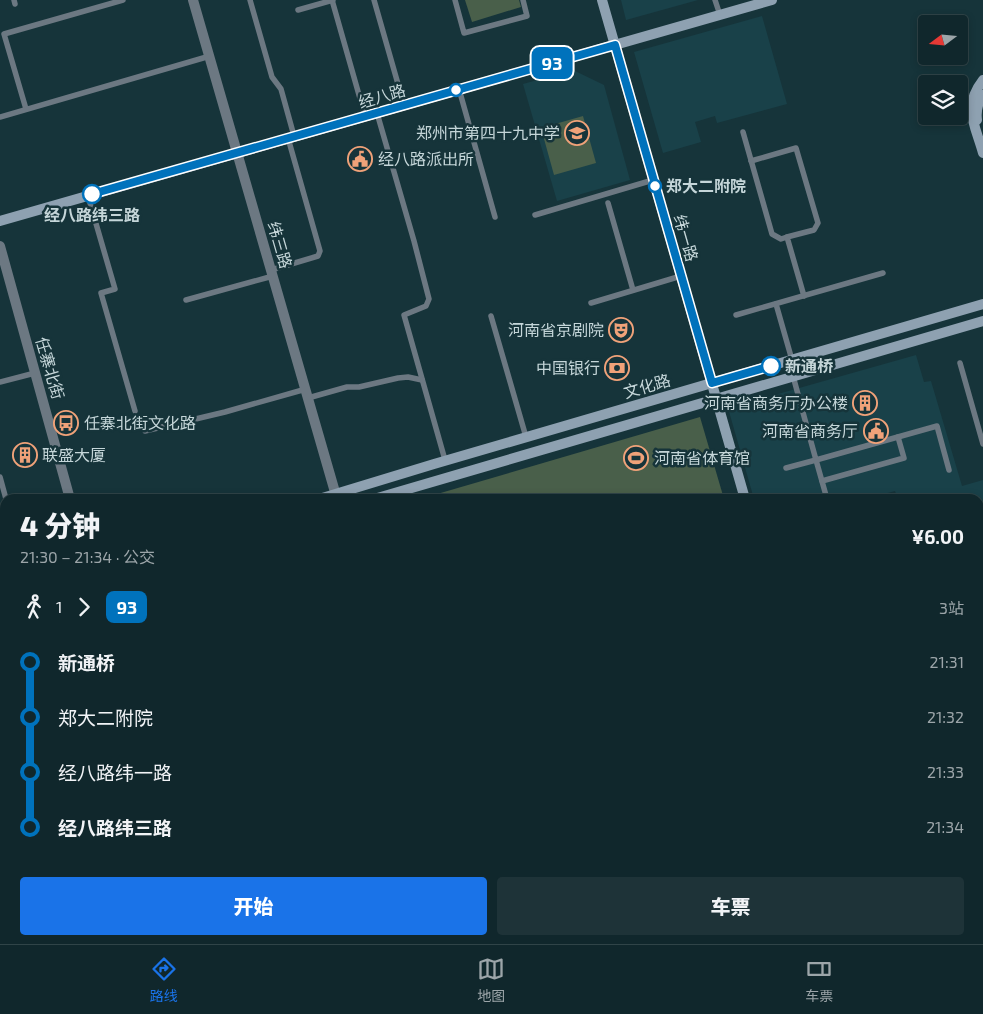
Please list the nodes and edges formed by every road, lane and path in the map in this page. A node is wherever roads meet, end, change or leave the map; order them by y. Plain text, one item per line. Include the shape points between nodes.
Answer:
1 (123, 0) edge
2 (193, 0) edge
3 (250, 0) edge
4 (332, 0) edge
5 (374, 0) edge
6 (455, 0) edge
7 (523, 0) edge
8 (602, 0) edge
9 (716, 0) edge
10 (772, 0) edge
11 (298, 10) dead end
12 (720, 15) junction
13 (615, 45) junction
14 (210, 56) junction
15 (983, 80) edge
16 (459, 89) junction
17 (983, 96) edge
18 (404, 105) junction
19 (26, 110) junction
20 (377, 113) junction
21 (365, 116) junction
22 (0, 117) edge
23 (743, 132) dead end
24 (291, 137) junction
25 (979, 138) junction
26 (237, 153) junction
27 (983, 153) edge
28 (751, 161) junction
29 (654, 180) junction
30 (88, 196) junction
31 (608, 203) dead end
32 (534, 215) dead end
33 (495, 217) dead end
34 (0, 221) edge
35 (787, 237) junction
36 (0, 246) edge
37 (272, 273) junction
38 (884, 273) dead end
39 (681, 276) junction
40 (633, 290) junction
41 (804, 296) junction
42 (186, 300) dead end
43 (591, 303) dead end
44 (776, 304) junction
45 (983, 304) edge
46 (736, 315) dead end
47 (491, 316) dead end
48 (983, 320) edge
49 (792, 360) junction
50 (960, 363) dead end
51 (35, 372) junction
52 (793, 376) junction
53 (422, 380) junction
54 (0, 382) edge
55 (712, 383) junction
56 (307, 394) junction
57 (716, 398) junction
58 (135, 411) dead end
59 (145, 431) dead end
60 (526, 437) junction
61 (898, 437) junction
62 (983, 444) edge
63 (446, 460) junction
64 (816, 460) junction
65 (786, 468) dead end
66 (949, 470) dead end
67 (0, 477) edge
68 (822, 481) junction
69 (5, 494) edge
70 (69, 494) edge
71 (336, 494) edge
72 (343, 494) edge
73 (391, 494) edge
74 (744, 494) edge
75 (826, 494) edge

1 - 19 lane via 4,34
2 - 14 street, 纬三路
3 - 24 lane via 272,77 281,89
4 - 11 lane
4 - 21 lane
5 - 18 lane
6 - 7 lane via 464,33 527,16
8 - 13 main road, 纬一路
9 - 12 lane
10 - 12 main road, 经八路
12 - 13 main road, 经八路
13 - 16 main road, 经八路
13 - 29 main road, 纬一路
14 - 19 lane
14 - 26 street, 纬三路
15 - 25 main road via 971,100 971,113
16 - 18 main road, 经八路
16 - 33 lane
17 - 25 main road via 976,113
18 - 20 main road, 经八路
19 - 22 lane
20 - 21 main road, 经八路
20 - 53 lane via 429,299 426,306 404,315
21 - 24 main road, 经八路
23 - 28 lane
24 - 26 main road, 经八路
24 - 37 lane via 320,251 318,256
25 - 27 main road
26 - 30 main road, 经八路
26 - 37 street, 纬三路
28 - 35 lane via 772,234 781,239
28 - 35 lane via 796,148 818,223 814,230
29 - 32 lane
29 - 39 main road, 纬一路
30 - 34 main road, 经八路
30 - 58 lane via 115,289 102,293
31 - 40 lane
35 - 41 lane
36 - 51 street, 任寨北街
37 - 42 lane
37 - 56 street, 纬三路
38 - 41 lane
39 - 40 lane
39 - 55 main road, 纬一路
40 - 43 lane
41 - 44 lane
44 - 46 lane
44 - 49 lane
45 - 49 main road, 文化路
47 - 60 lane
48 - 52 main road, 文化路
49 - 55 main road, 文化路
50 - 62 lane
51 - 54 lane
51 - 70 street, 任寨北街
52 - 57 main road, 文化路
52 - 64 lane
53 - 56 lane via 398,378
53 - 63 lane
55 - 57 main road, 纬一路
55 - 60 main road, 文化路
56 - 59 lane
56 - 71 street, 纬三路
57 - 73 main road, 文化路
57 - 74 main road, 纬一路
60 - 63 main road, 文化路
61 - 64 lane
61 - 66 lane via 937,426
61 - 68 lane via 904,458
63 - 72 main road, 文化路
64 - 65 lane
64 - 68 lane
67 - 69 lane
68 - 75 lane

